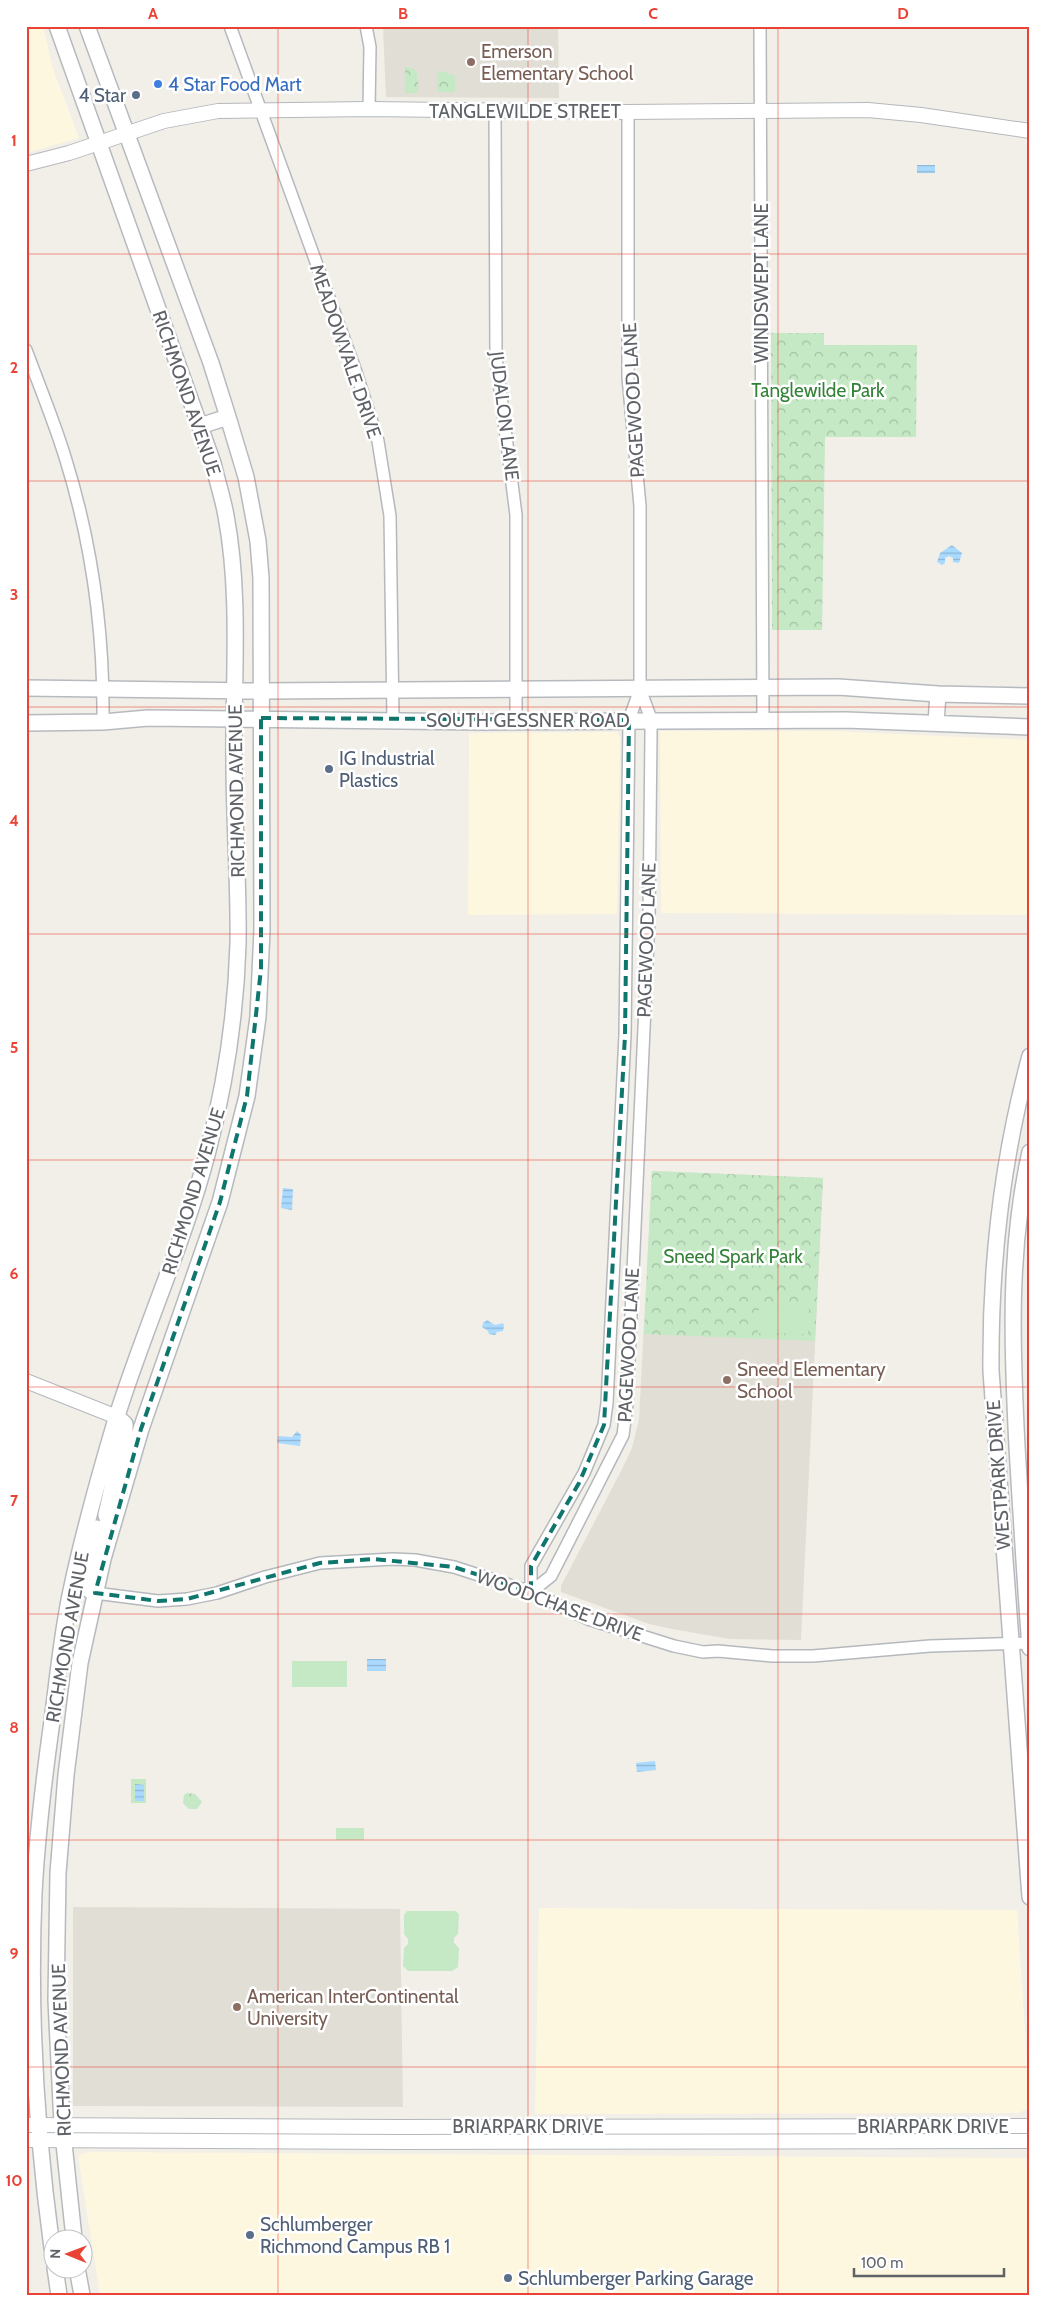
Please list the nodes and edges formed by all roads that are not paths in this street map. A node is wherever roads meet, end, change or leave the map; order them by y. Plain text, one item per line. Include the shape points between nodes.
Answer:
1 (58, 26) edge
2 (87, 26) edge
3 (230, 26) edge
4 (366, 26) edge
5 (760, 26) edge
6 (369, 109) junction
7 (260, 111) junction
8 (495, 111) junction
9 (760, 111) junction
10 (628, 112) junction
11 (1030, 131) edge
12 (126, 133) junction
13 (100, 142) junction
14 (26, 164) edge
15 (26, 350) edge
16 (228, 417) junction
17 (200, 426) junction
18 (763, 687) junction
19 (26, 688) edge
20 (104, 688) junction
21 (640, 689) junction
22 (394, 690) junction
23 (516, 690) junction
24 (233, 691) junction
25 (262, 691) junction
26 (938, 694) junction
27 (1030, 696) edge
28 (261, 718) junction
29 (234, 719) junction
30 (393, 720) junction
31 (629, 720) junction
32 (651, 720) junction
33 (763, 720) junction
34 (103, 722) junction
35 (516, 722) junction
36 (26, 723) edge
37 (936, 723) junction
38 (1030, 727) edge
39 (238, 890) junction
40 (263, 898) junction
41 (1030, 1056) edge
42 (1030, 1152) edge
43 (174, 1258) junction
44 (199, 1262) junction
45 (26, 1381) edge
46 (117, 1417) junction
47 (95, 1498) junction
48 (111, 1530) junction
49 (531, 1592) junction
50 (95, 1593) junction
51 (1030, 1643) edge
52 (1011, 1644) junction
53 (1030, 1648) edge
54 (45, 1772) junction
55 (66, 1775) junction
56 (1026, 1802) edge
57 (1030, 1898) edge
58 (57, 1951) junction
59 (34, 1956) junction
60 (62, 2125) junction
61 (1030, 2126) edge
62 (32, 2133) edge
63 (64, 2140) junction
64 (1030, 2141) edge
65 (49, 2228) edge
66 (73, 2228) edge
67 (57, 2278) edge
68 (79, 2278) edge
69 (59, 2295) edge
70 (82, 2295) edge

1 - 13 main road, RICHMOND AVENUE
2 - 12 main road, RICHMOND AVENUE
3 - 7 street, MEADOWVALE DRIVE
4 - 6 street via 370,47
5 - 9 street, WINDSWEPT LANE
6 - 7 street, TANGLEWILDE STREET
6 - 8 street, TANGLEWILDE STREET
7 - 12 street, TANGLEWILDE STREET via 189,115
7 - 22 street, MEADOWVALE DRIVE via 355,368 378,441 390,516
8 - 10 street, TANGLEWILDE STREET
8 - 23 street, JUDALON LANE via 496,351 516,515
9 - 10 street, TANGLEWILDE STREET
9 - 11 street, TANGLEWILDE STREET via 921,114
9 - 18 street, WINDSWEPT LANE
10 - 21 street, PAGEWOOD LANE via 628,377 640,506
12 - 13 street, TANGLEWILDE STREET
12 - 16 main road, RICHMOND AVENUE via 211,362
13 - 14 street, TANGLEWILDE STREET
13 - 17 main road, RICHMOND AVENUE
15 - 20 street via 65,457 88,544 100,621
16 - 17 main road
16 - 25 main road, RICHMOND AVENUE via 246,477 258,541
17 - 24 main road, RICHMOND AVENUE via 213,463 226,519 233,589
18 - 21 main road, SOUTH GESSNER ROAD
18 - 26 main road, SOUTH GESSNER ROAD via 838,687
18 - 33 street, WINDSWEPT LANE
19 - 20 main road, SOUTH GESSNER ROAD
20 - 24 main road, SOUTH GESSNER ROAD
20 - 34 street
21 - 23 main road, SOUTH GESSNER ROAD
21 - 31 street, PAGEWOOD LANE
21 - 32 street, PAGEWOOD LANE
22 - 23 main road, SOUTH GESSNER ROAD
22 - 25 main road, SOUTH GESSNER ROAD
22 - 30 street, MEADOWVALE DRIVE
23 - 35 street, JUDALON LANE
24 - 25 main road, SOUTH GESSNER ROAD
24 - 29 main road, RICHMOND AVENUE
25 - 28 main road, RICHMOND AVENUE
26 - 27 main road, SOUTH GESSNER ROAD
26 - 37 main road
28 - 29 main road, SOUTH GESSNER ROAD
28 - 30 main road, SOUTH GESSNER ROAD
28 - 40 main road, RICHMOND AVENUE
29 - 34 main road, SOUTH GESSNER ROAD via 148,718
29 - 39 main road, RICHMOND AVENUE
30 - 35 main road, SOUTH GESSNER ROAD
31 - 32 main road, SOUTH GESSNER ROAD
31 - 35 main road, SOUTH GESSNER ROAD
31 - 49 street, PAGEWOOD LANE via 625,1035 607,1403 604,1425 584,1473 531,1566
32 - 33 main road, SOUTH GESSNER ROAD
32 - 49 street, PAGEWOOD LANE via 647,973 623,1436 551,1576
33 - 37 main road, SOUTH GESSNER ROAD
34 - 36 main road, SOUTH GESSNER ROAD
37 - 38 main road, SOUTH GESSNER ROAD
39 - 40 main road
39 - 43 main road, RICHMOND AVENUE via 238,949 220,1100 205,1162
40 - 44 main road, RICHMOND AVENUE via 258,1017 247,1096 220,1202
41 - 52 main road, WESTPARK DRIVE via 1000,1193 990,1330
42 - 51 main road, WESTPARK DRIVE via 1021,1191 1012,1281 1013,1369
43 - 44 main road
43 - 46 main road, RICHMOND AVENUE
44 - 48 main road, RICHMOND AVENUE via 141,1428
45 - 46 street
46 - 47 main road, RICHMOND AVENUE
46 - 48 main road via 125,1424 125,1430 106,1515
47 - 50 main road via 97,1530 86,1583
47 - 54 main road, RICHMOND AVENUE via 66,1615
48 - 50 main road, RICHMOND AVENUE
49 - 50 street, WOODCHASE DRIVE via 454,1567 415,1560 373,1558 320,1563 187,1599 158,1601
49 - 52 street, WOODCHASE DRIVE via 588,1619 703,1652 813,1656 930,1646
50 - 55 main road, RICHMOND AVENUE via 80,1662
51 - 52 street, WOODCHASE DRIVE
51 - 53 main road, WESTPARK DRIVE
52 - 56 main road, WESTPARK DRIVE
54 - 55 main road
54 - 59 main road, RICHMOND AVENUE via 34,1892
55 - 58 main road, RICHMOND AVENUE via 58,1873
56 - 57 main road, WESTPARK DRIVE
58 - 59 main road
58 - 60 main road, RICHMOND AVENUE via 57,2057
59 - 62 main road, RICHMOND AVENUE
60 - 61 street, BRIARPARK DRIVE
60 - 62 street, BRIARPARK DRIVE
60 - 63 main road, RICHMOND AVENUE
62 - 63 street, BRIARPARK DRIVE
62 - 65 main road, RICHMOND AVENUE
63 - 64 street, BRIARPARK DRIVE
63 - 66 main road, RICHMOND AVENUE
67 - 69 main road
68 - 70 main road

